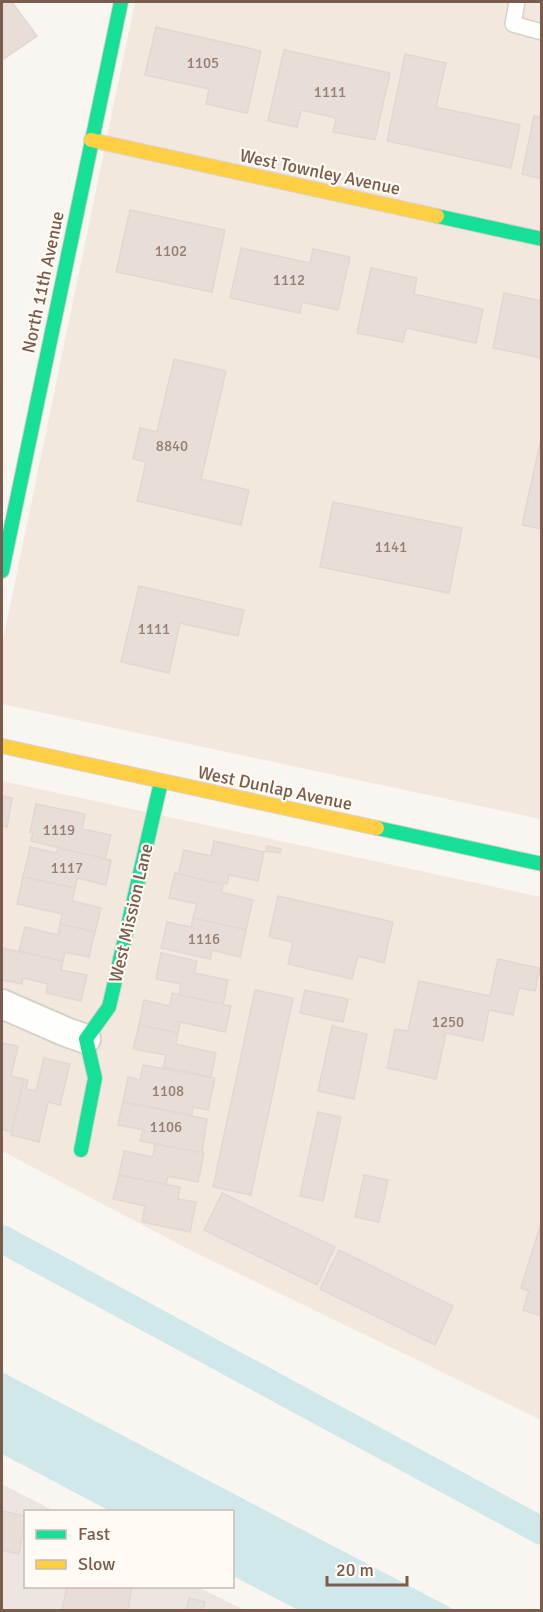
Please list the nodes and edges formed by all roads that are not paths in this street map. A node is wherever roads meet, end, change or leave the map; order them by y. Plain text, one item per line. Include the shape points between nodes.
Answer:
1 (121, 2) edge
2 (518, 2) edge
3 (542, 32) edge
4 (91, 140) junction
5 (542, 239) edge
6 (2, 571) edge
7 (2, 746) edge
8 (161, 782) junction
9 (542, 864) edge
10 (2, 1004) edge
11 (86, 1039) junction
12 (81, 1150) dead end

1 - 4 street, North 11th Avenue
2 - 3 lane via 513,24
4 - 5 street, West Townley Avenue
4 - 6 street, North 11th Avenue
7 - 8 street, West Dunlap Avenue
8 - 9 street, West Dunlap Avenue
8 - 11 street, West Mission Lane via 109,1007
10 - 11 street
11 - 12 street via 95,1078

